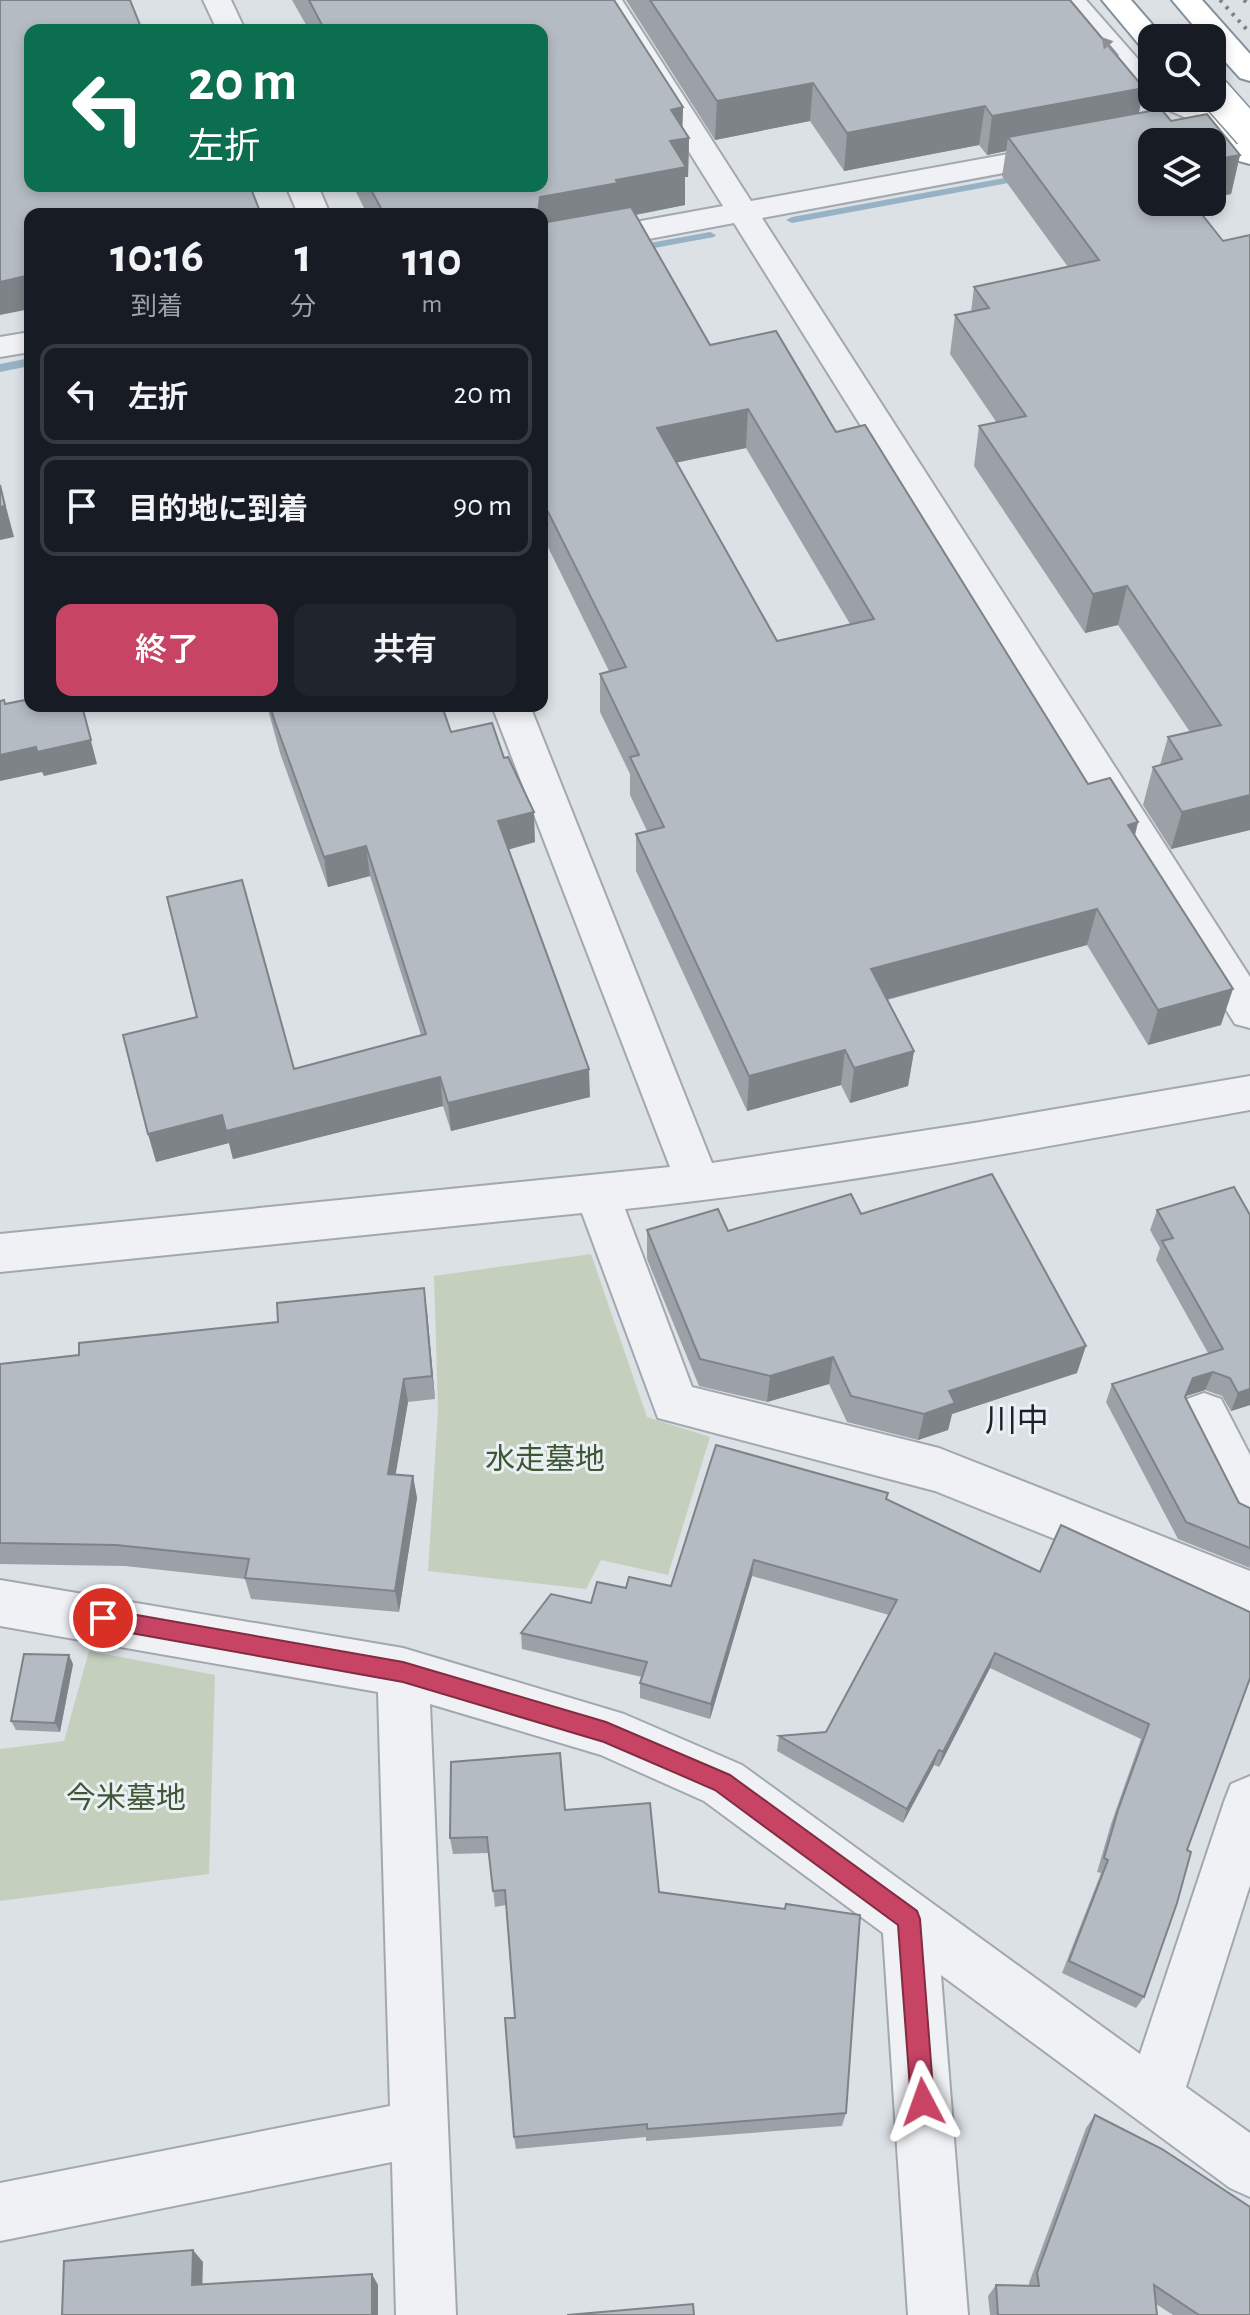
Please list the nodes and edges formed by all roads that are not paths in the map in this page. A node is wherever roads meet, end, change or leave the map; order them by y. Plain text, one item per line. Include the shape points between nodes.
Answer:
1 (217, 0) edge
2 (608, 0) edge
3 (1071, 0) edge
4 (1116, 0) edge
5 (1133, 0) edge
6 (1186, 0) edge
7 (228, 24) edge
8 (1154, 24) edge
9 (1138, 26) edge
10 (1250, 72) edge
11 (1138, 77) edge
12 (1226, 107) edge
13 (1205, 112) edge
14 (1221, 112) edge
15 (1241, 125) edge
16 (1214, 128) edge
17 (1086, 149) edge
18 (1250, 155) edge
19 (742, 212) junction
20 (548, 248) edge
21 (24, 343) edge
22 (0, 347) edge
23 (513, 712) edge
24 (1250, 1012) edge
25 (1250, 1093) edge
26 (698, 1183) junction
27 (597, 1193) junction
28 (0, 1253) edge
29 (1204, 1414) dead end
30 (1250, 1503) edge
31 (1250, 1594) edge
32 (0, 1603) edge
33 (403, 1672) junction
34 (1250, 1802) edge
35 (909, 1919) junction
36 (1154, 2098) junction
37 (421, 2128) junction
38 (1250, 2168) edge
39 (0, 2212) edge
40 (426, 2315) edge
41 (938, 2315) edge

1 - 7 street
2 - 19 street
11 -> 3 street
4 - 9 highway
5 - 8 highway
6 - 10 highway
12 - 15 highway, bridge
13 - 15 street
14 - 15 highway
15 - 16 street
15 - 18 highway
17 - 19 street
19 - 20 street
19 - 24 street
21 - 22 street
23 - 26 street
25 - 26 street
26 - 27 street
27 - 28 street
27 - 31 street via 675,1403 939,1470
29 - 30 street
32 - 33 street
33 - 35 street via 606,1732 723,1783
33 - 37 street
34 - 36 street
35 - 36 street
35 - 41 street
36 - 38 street
37 - 39 street
37 - 40 street

